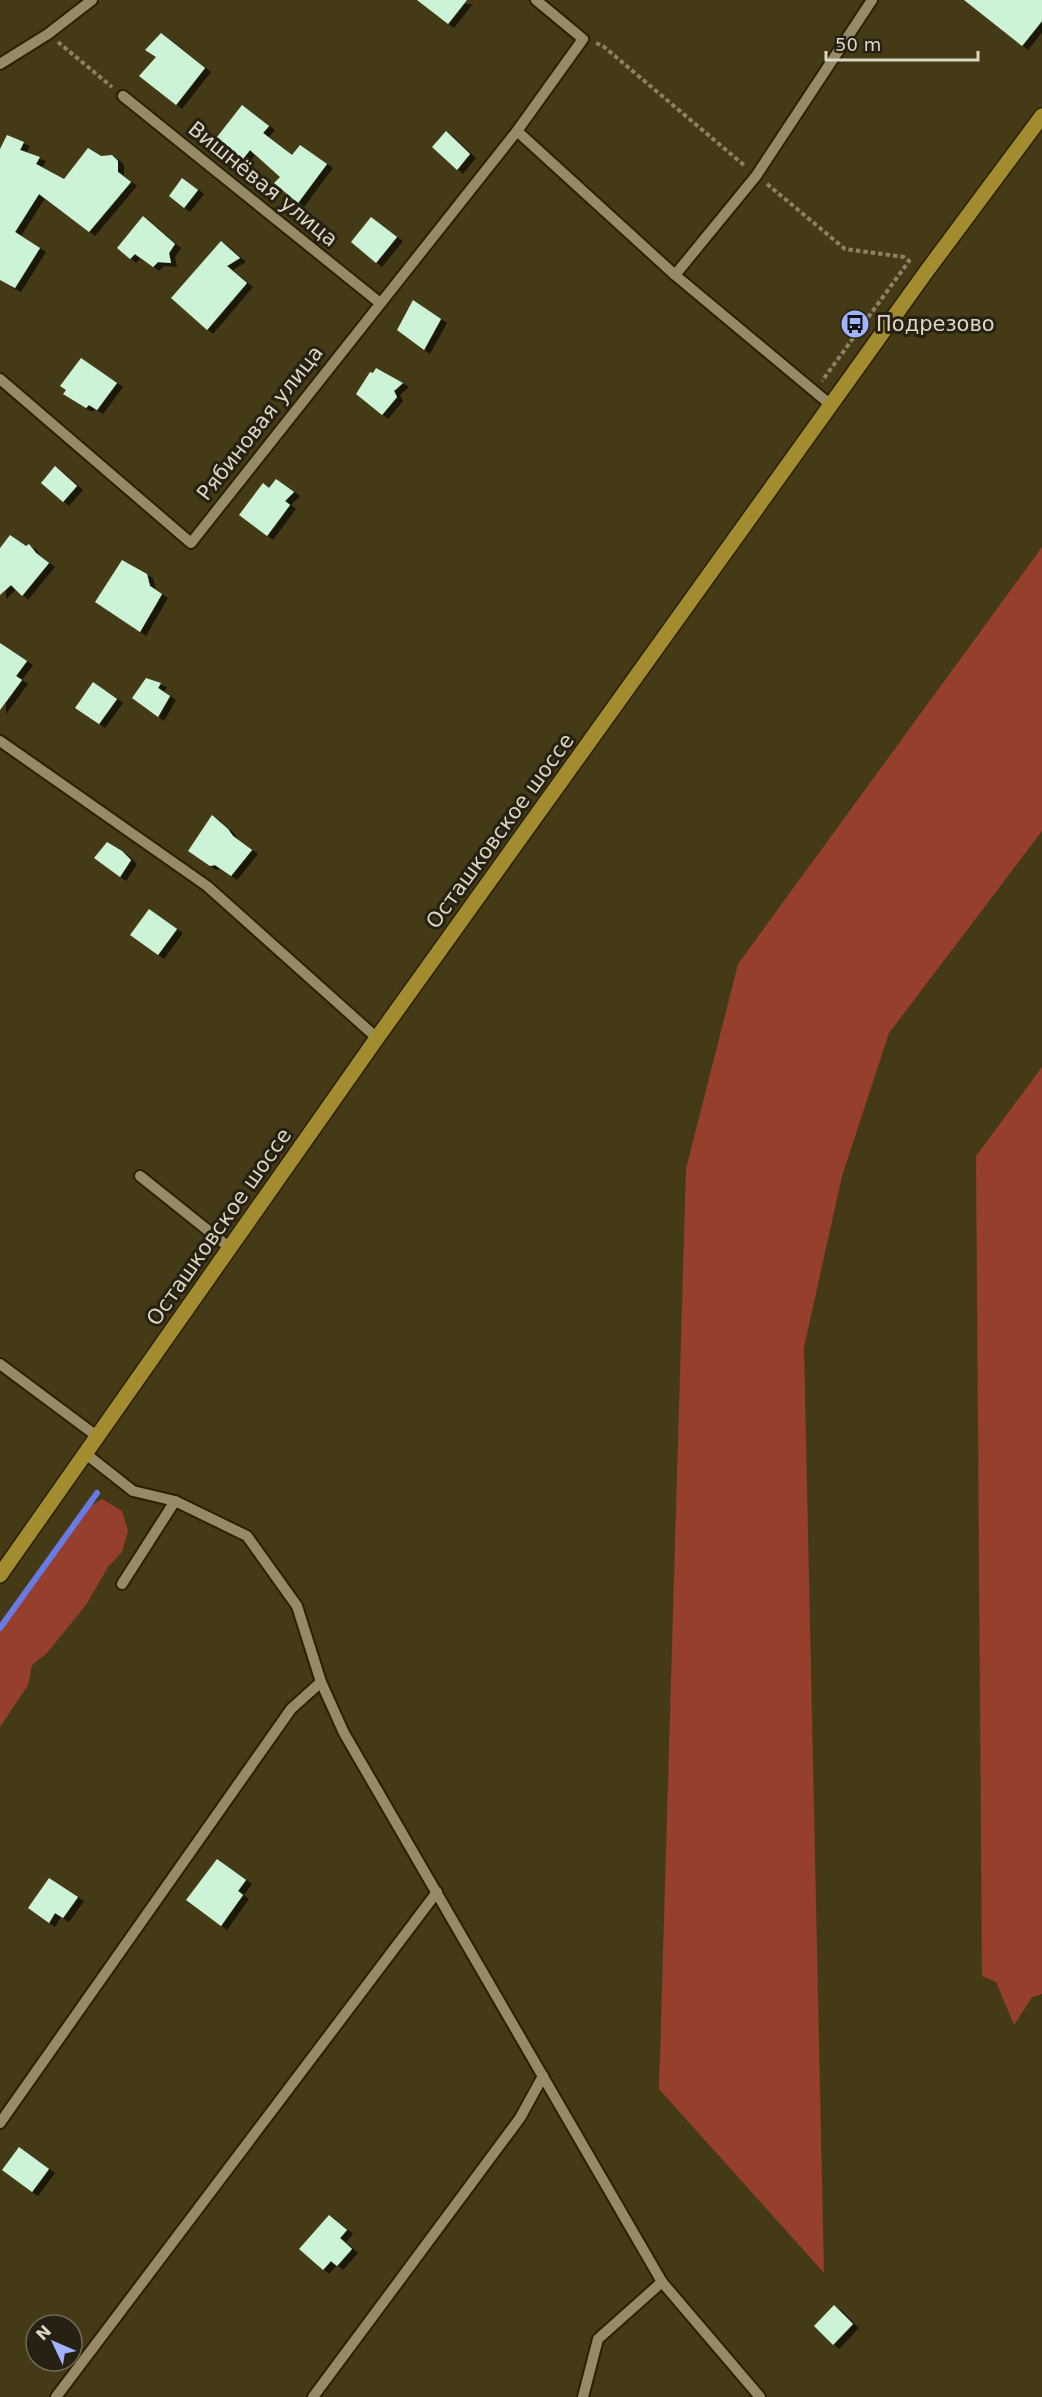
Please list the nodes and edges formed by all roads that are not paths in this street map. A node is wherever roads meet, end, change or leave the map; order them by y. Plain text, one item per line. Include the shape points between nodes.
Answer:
1 (92, 0) edge
2 (536, 0) edge
3 (872, 0) edge
4 (0, 64) edge
5 (123, 96) road end
6 (1042, 116) edge
7 (517, 131) junction
8 (675, 275) junction
9 (380, 303) junction
10 (0, 379) edge
11 (832, 406) junction
12 (0, 741) edge
13 (377, 1038) junction
14 (140, 1176) dead end
15 (230, 1248) junction
16 (0, 1364) edge
17 (98, 1437) junction
18 (86, 1454) junction
19 (176, 1501) junction
20 (0, 1575) edge
21 (122, 1584) dead end
22 (321, 1682) junction
23 (437, 1892) junction
24 (543, 2076) junction
25 (0, 2123) edge
26 (662, 2282) junction
27 (56, 2397) edge
28 (313, 2397) edge
29 (584, 2397) edge
30 (760, 2397) edge

1 - 4 street
2 - 7 street, Рябиновая улица via 583,39
3 - 8 street via 756,176
5 - 9 street, Вишнёвая улица
6 - 11 main road, Осташковское шоссе
7 - 8 street
7 - 9 street, Рябиновая улица
8 - 11 street
9 - 10 street, Рябиновая улица via 191,543
11 - 13 main road, Осташковское шоссе
12 - 13 street via 207,886
13 - 15 main road, Осташковское шоссе
14 - 15 street
15 - 17 main road, Осташковское шоссе
16 - 17 street
17 - 18 main road, Осташковское шоссе
18 - 19 street via 134,1491
18 - 20 main road, Осташковское шоссе
19 - 21 street
19 - 22 street via 247,1536 297,1606
22 - 23 street via 344,1733
22 - 25 street via 291,1709
23 - 24 street
23 - 27 street
24 - 26 street
24 - 28 street via 520,2118
26 - 29 street via 598,2339
26 - 30 street

